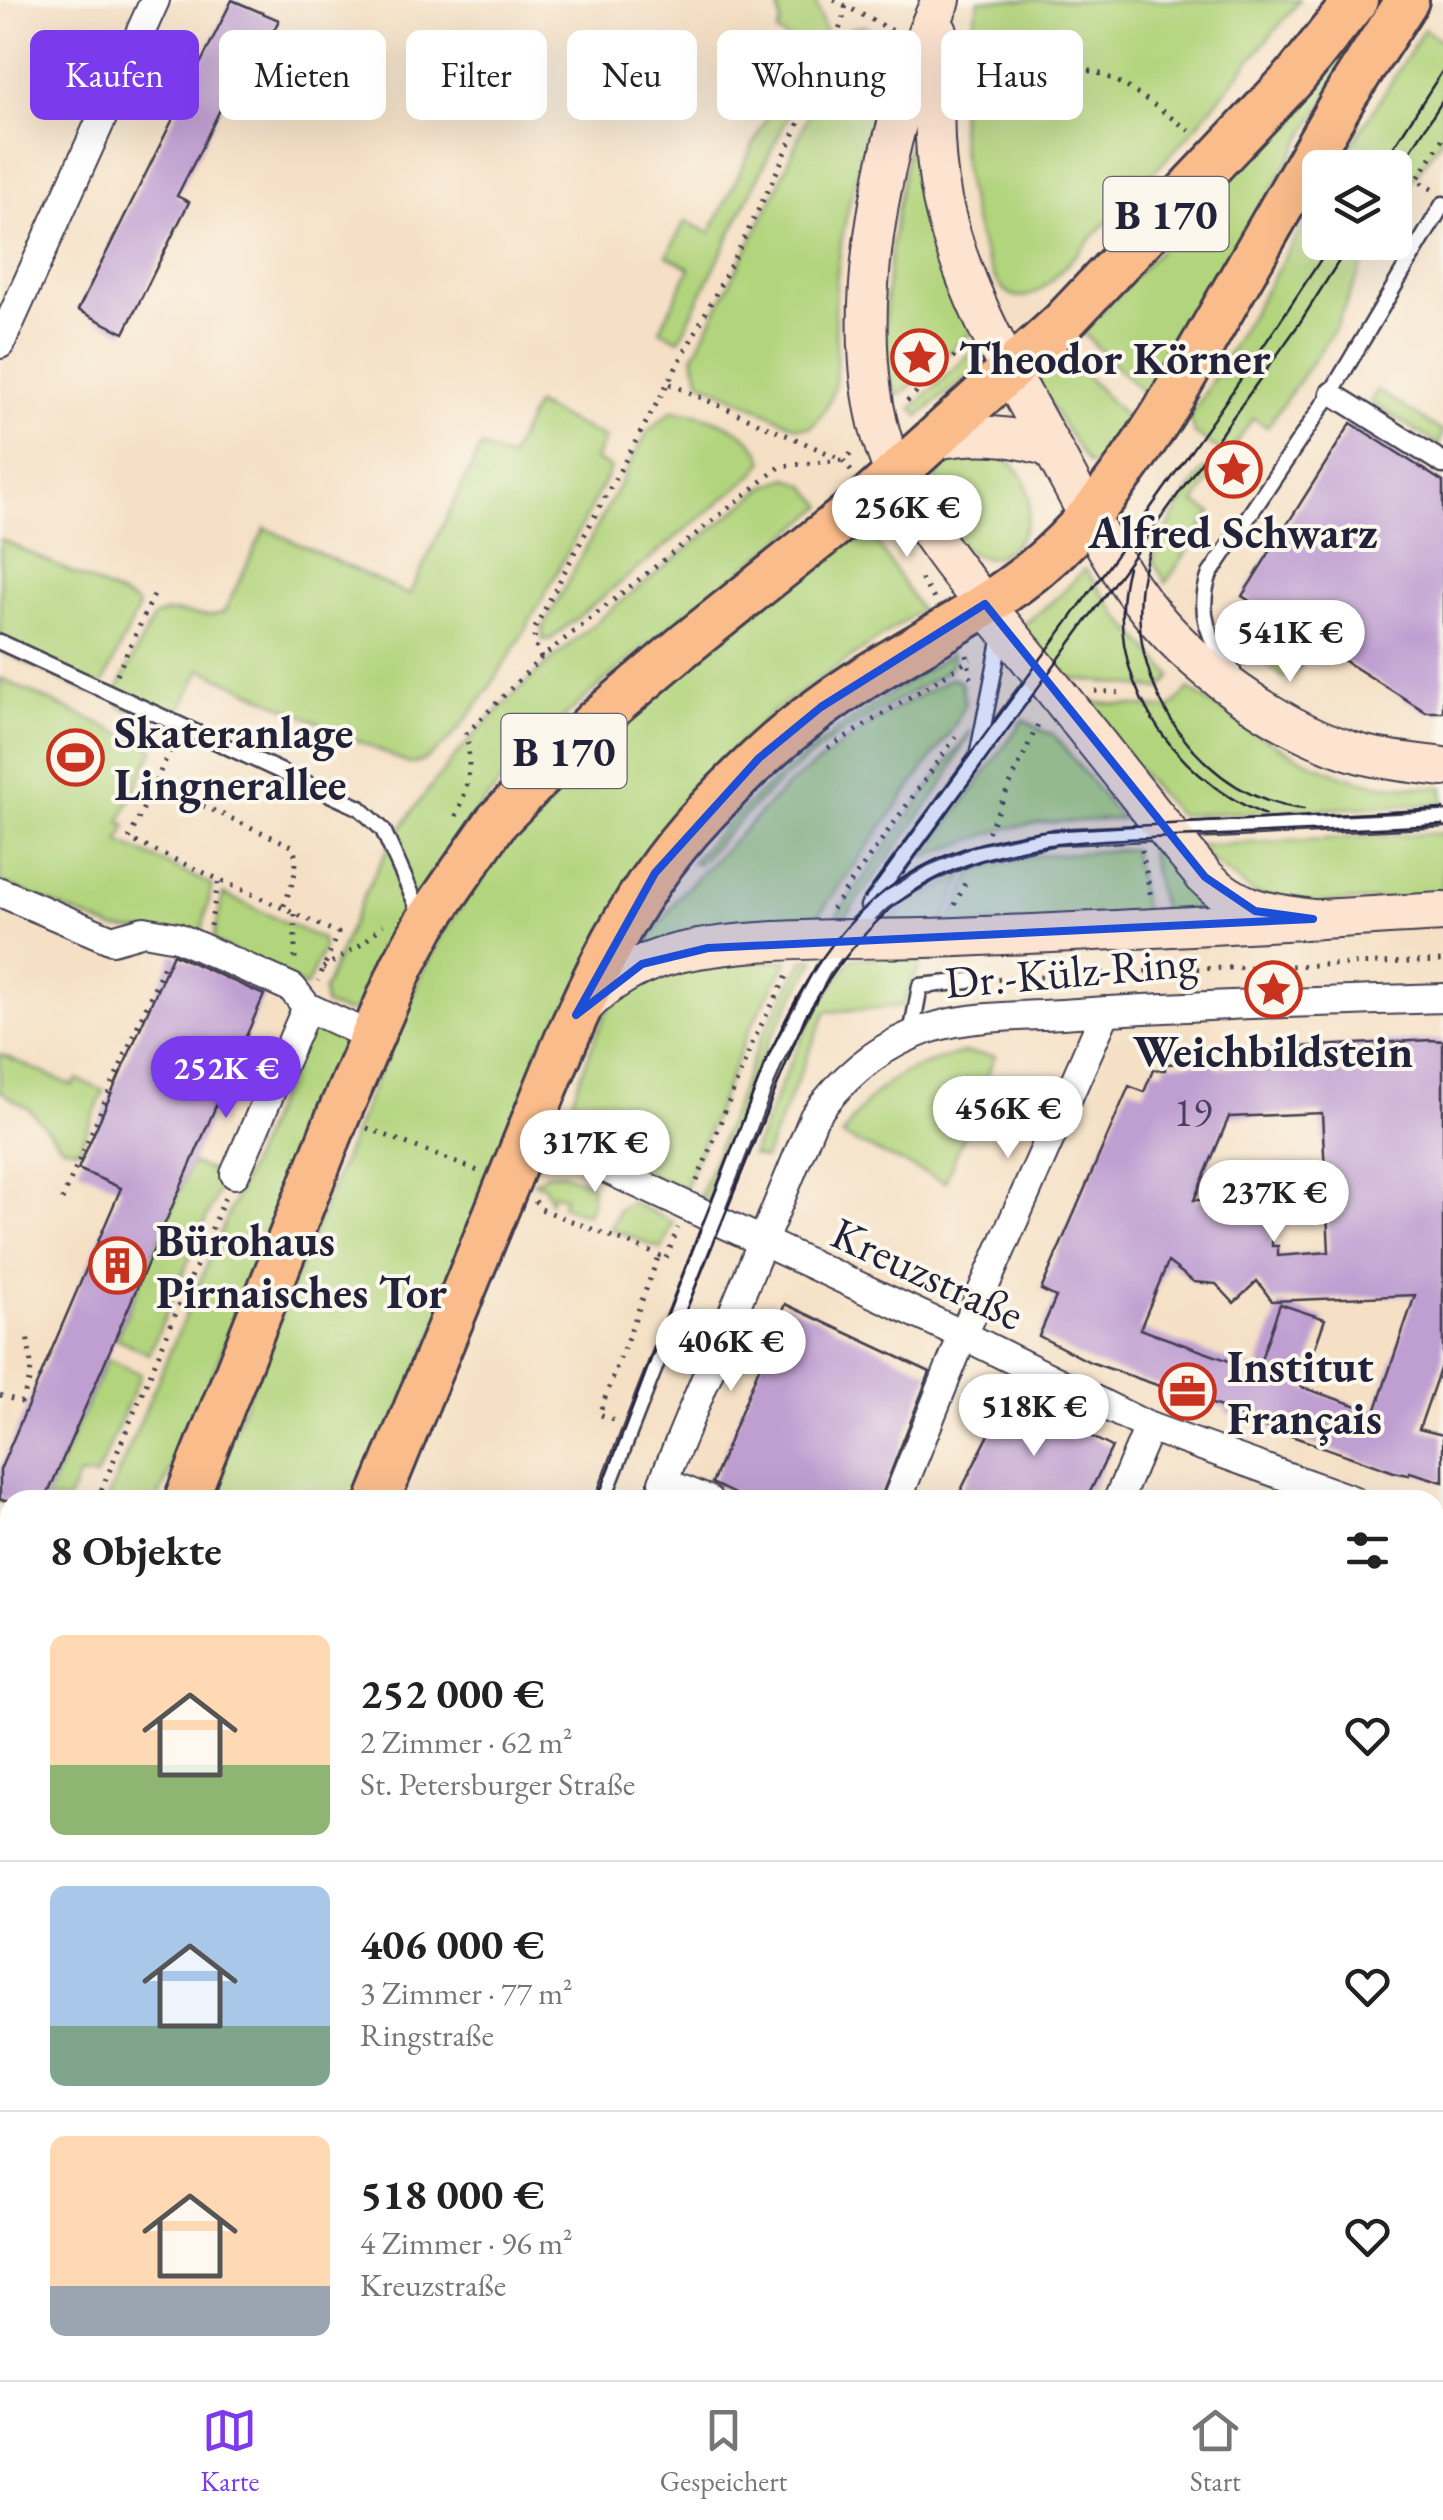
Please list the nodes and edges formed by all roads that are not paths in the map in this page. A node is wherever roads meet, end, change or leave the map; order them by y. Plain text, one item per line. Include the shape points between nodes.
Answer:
1 (155, 0) edge
2 (1356, 0) edge
3 (1406, 0) edge
4 (1443, 204) edge
5 (0, 344) edge
6 (1009, 372) junction
7 (1331, 392) junction
8 (931, 441) junction
9 (1051, 448) junction
10 (1443, 463) edge
11 (895, 472) junction
12 (1088, 516) junction
13 (994, 616) junction
14 (0, 642) edge
15 (1042, 690) junction
16 (1263, 708) junction
17 (976, 758) junction
18 (1443, 766) edge
19 (1443, 818) edge
20 (1151, 832) junction
21 (0, 892) edge
22 (1443, 912) edge
23 (1313, 919) junction
24 (425, 924) junction
25 (850, 935) junction
26 (968, 981) road end
27 (300, 997) junction
28 (1443, 998) edge
29 (1106, 1011) junction
30 (576, 1015) junction
31 (910, 1035) junction
32 (372, 1036) junction
33 (528, 1132) junction
34 (235, 1174) road end
35 (713, 1219) junction
36 (763, 1243) junction
37 (963, 1335) junction
38 (1149, 1427) junction
39 (190, 1490) edge
40 (382, 1490) edge
41 (607, 1490) edge
42 (660, 1490) edge
43 (901, 1490) edge
44 (1122, 1490) edge
45 (1324, 1490) edge

1 - 5 street
2 - 6 main road, B 170 via 1270,105
3 - 12 main road, B 170 via 1164,412
4 - 7 lane
6 - 8 main road, B 170
6 - 9 main road
6 - 11 main road, Dr.-Külz-Ring via 960,263 942,198 934,130 941,0 909,80 871,272 868,356
7 - 10 street
7 - 16 lane via 1202,593 1204,620 1223,659
8 - 9 main road via 1003,434
8 - 11 main road, B 170
9 - 12 main road
11 - 13 main road, Dr.-Külz-Ring via 934,540
11 - 24 main road, B 170 via 594,722 496,822
12 - 13 main road, B 170
12 - 16 main road via 1166,631
13 - 15 main road, Dr.-Külz-Ring
13 - 17 lane
13 - 30 main road, B 170 via 820,707 759,758 655,874
14 - 24 lane via 360,808 384,830
15 - 17 lane
15 - 20 main road, Dr.-Külz-Ring
16 - 18 main road via 1361,754
17 - 25 lane
19 - 20 lane
20 - 23 main road, Dr.-Külz-Ring via 1226,897 1255,910
20 - 25 lane via 1055,837 979,853 884,900
21 - 27 street via 112,940 144,931 177,937
22 - 23 main road, Dr.-Külz-Ring
23 - 25 main road, Dr.-Külz-Ring via 940,938
24 - 32 main road, B 170
25 - 30 main road, Dr.-Külz-Ring via 660,958 613,980
25 - 35 lane via 776,1058
26 - 31 lane via 920,986
27 - 32 street
27 - 34 street
28 - 29 street, Dr.-Külz-Ring
29 - 31 street, Dr.-Külz-Ring via 979,1020
29 - 37 street
30 - 33 main road, B 170
31 - 36 street, Dr.-Külz-Ring via 866,1062 824,1102
32 - 39 main road, B 170
33 - 35 street, Kreuzstraße
33 - 40 main road, B 170
35 - 36 street, Kreuzstraße
35 - 41 lane
36 - 37 street, Kreuzstraße
36 - 42 street, Dr.-Külz-Ring
37 - 38 street, Kreuzstraße
37 - 43 street
38 - 44 street
38 - 45 street, Kreuzstraße

